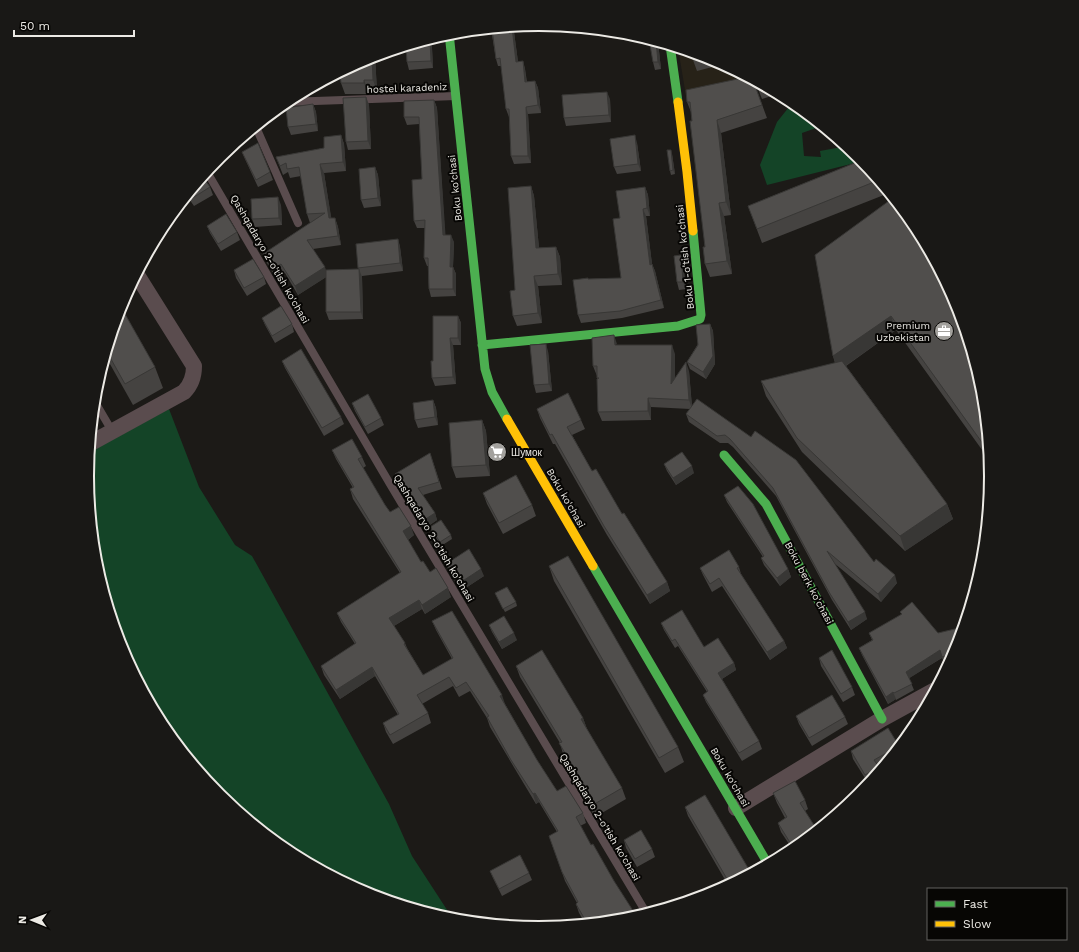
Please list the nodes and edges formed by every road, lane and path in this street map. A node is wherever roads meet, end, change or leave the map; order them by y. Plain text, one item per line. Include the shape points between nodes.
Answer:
1 (450, 41) edge
2 (671, 51) edge
3 (456, 96) junction
4 (299, 102) edge
5 (258, 132) edge
6 (210, 177) edge
7 (298, 223) dead end
8 (140, 279) edge
9 (482, 345) junction
10 (99, 410) edge
11 (112, 431) junction
12 (96, 440) edge
13 (724, 455) dead end
14 (928, 694) edge
15 (882, 719) junction
16 (736, 808) junction
17 (765, 859) edge
18 (643, 909) edge

1 - 3 street, Boku ko'chasi
2 - 9 street, Boku 1-o'tish ko'chasi via 687,172 702,315 700,319 678,326
3 - 4 lane, hostel karadeniz
3 - 9 street, Boku ko'chasi
5 - 7 lane
6 - 18 lane, Qashqadaryo 2-o'tish ko'chasi
8 - 11 street via 194,366 194,373 190,387 184,392
9 - 16 street, Boku ko'chasi via 488,380 504,414
10 - 11 lane
11 - 12 street
13 - 15 street, Boku berk ko'chasi via 766,504
14 - 15 street
15 - 16 street
16 - 17 street, Boku ko'chasi

